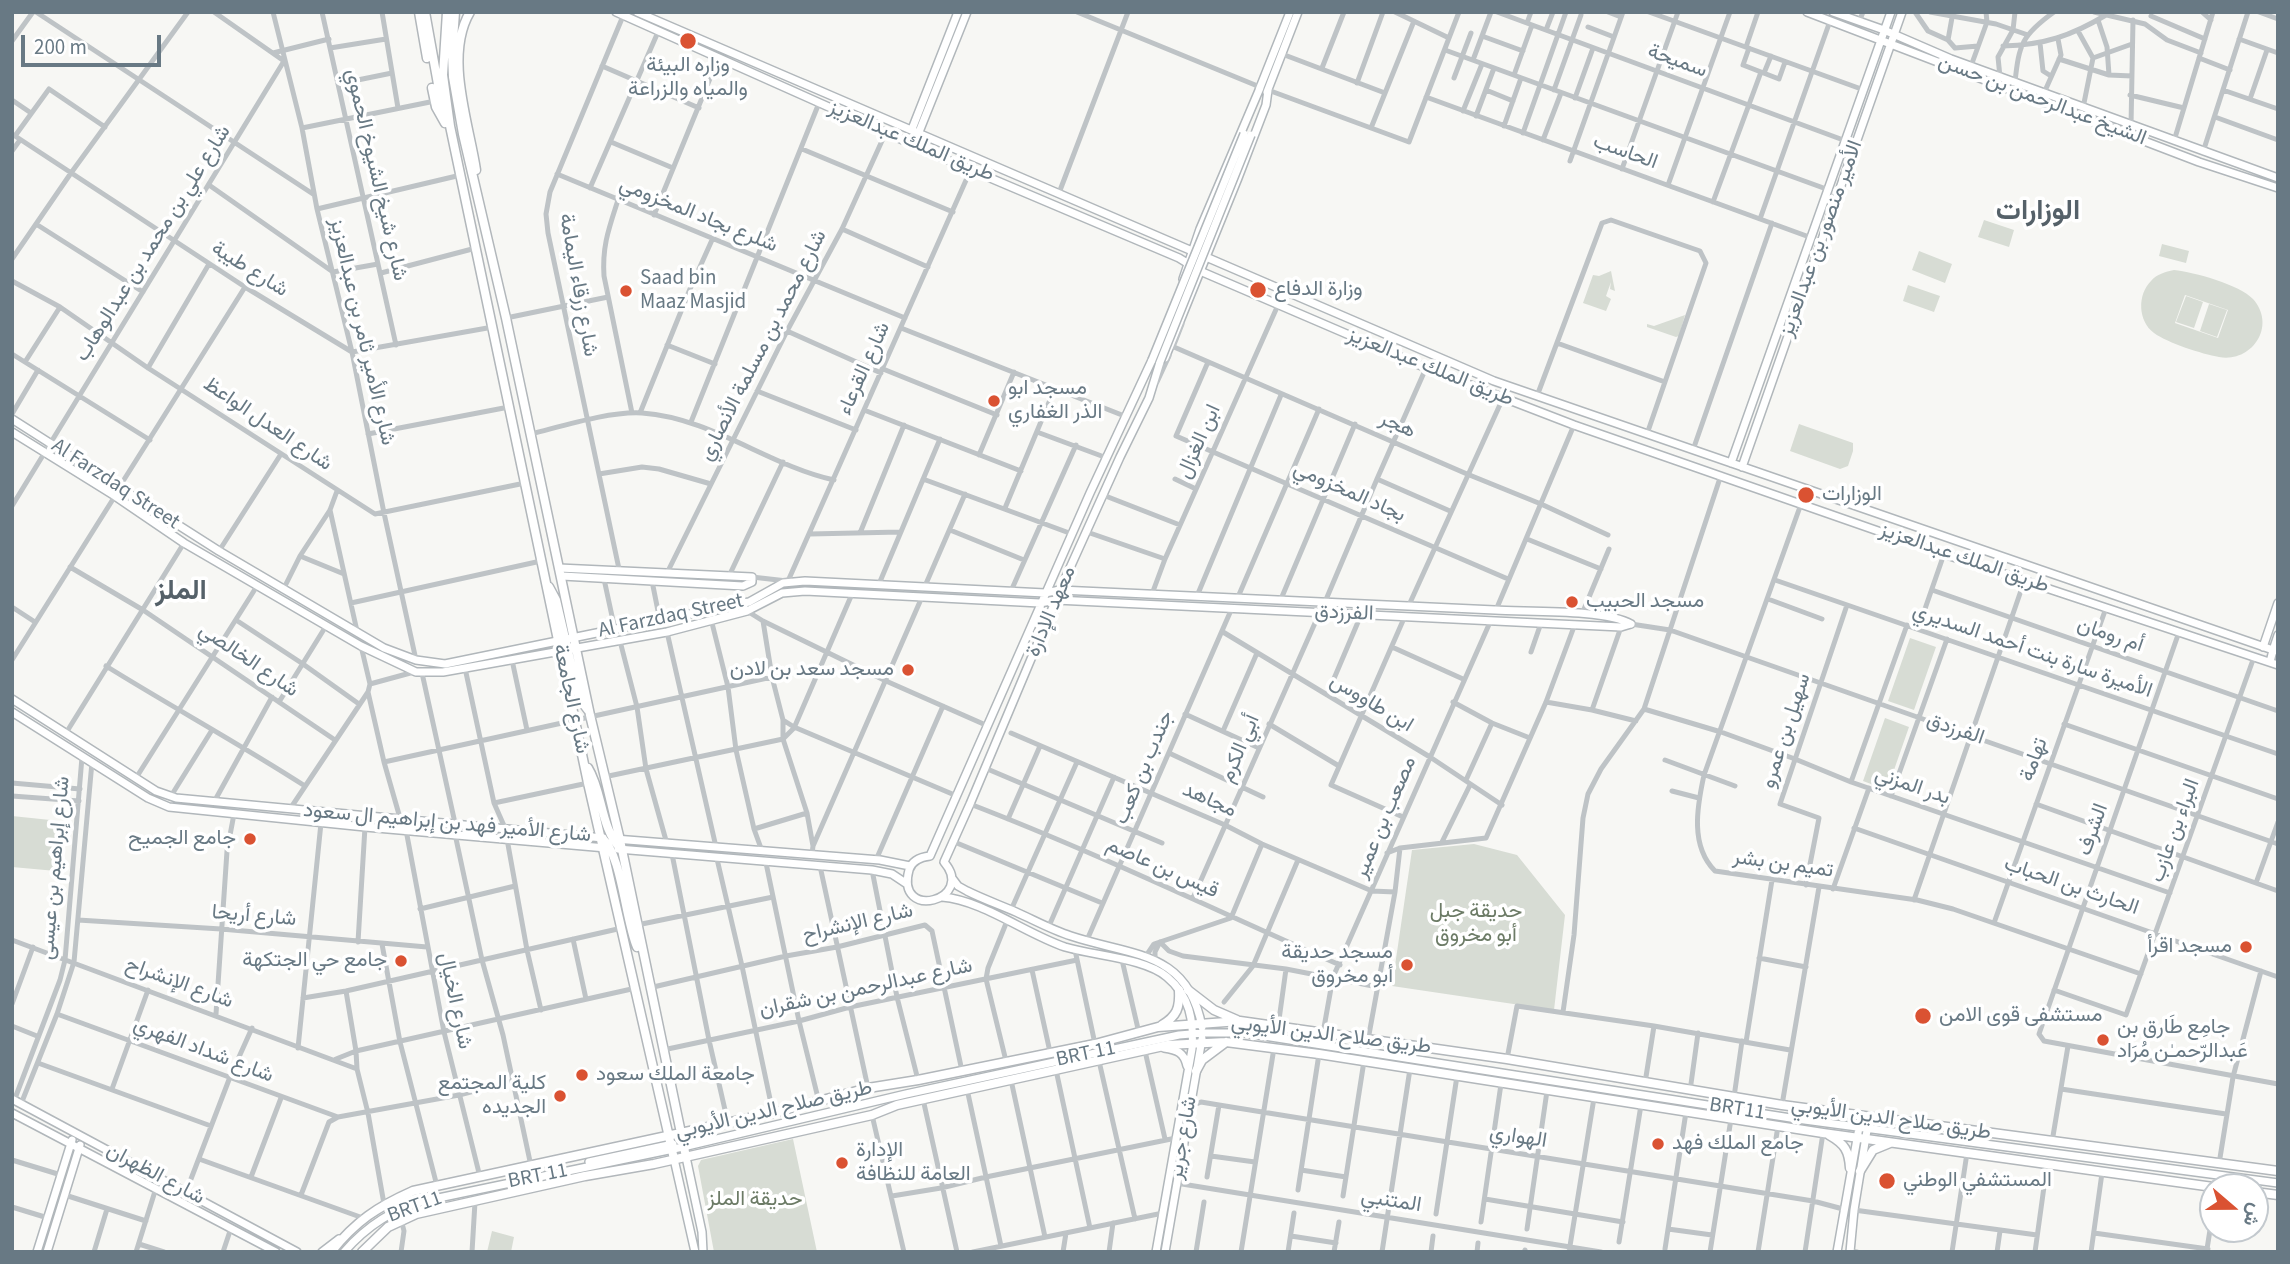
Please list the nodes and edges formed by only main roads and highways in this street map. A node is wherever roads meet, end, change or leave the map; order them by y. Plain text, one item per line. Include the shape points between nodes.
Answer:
1 (419, 12) edge
2 (425, 12) edge
3 (447, 12) edge
4 (455, 12) edge
5 (470, 12) edge
6 (637, 12) edge
7 (958, 12) edge
8 (967, 12) edge
9 (1290, 12) edge
10 (1298, 12) edge
11 (1807, 12) edge
12 (1833, 12) edge
13 (1891, 12) edge
14 (1902, 12) edge
15 (620, 14) edge
16 (1884, 30) junction
17 (1894, 34) junction
18 (1882, 41) junction
19 (1892, 44) junction
20 (1263, 88) junction
21 (445, 124) junction
22 (915, 130) junction
23 (934, 139) junction
24 (455, 144) junction
25 (2250, 168) junction
26 (2248, 178) junction
27 (2278, 178) edge
28 (999, 181) junction
29 (2278, 188) edge
30 (484, 225) junction
31 (1201, 226) junction
32 (1215, 236) junction
33 (1192, 252) junction
34 (1207, 259) junction
35 (1187, 262) junction
36 (1201, 271) junction
37 (1181, 285) junction
38 (1194, 289) junction
39 (1156, 361) junction
40 (1149, 397) junction
41 (1127, 416) junction
42 (12, 417) edge
43 (12, 432) edge
44 (1740, 438) junction
45 (1751, 442) junction
46 (1731, 463) junction
47 (1742, 467) junction
48 (561, 572) junction
49 (704, 575) junction
50 (705, 584) junction
51 (1060, 590) junction
52 (1045, 593) junction
53 (1056, 600) junction
54 (1040, 603) junction
55 (2278, 603) edge
56 (2278, 635) edge
57 (566, 639) junction
58 (2263, 647) junction
59 (568, 649) junction
60 (2275, 651) edge
61 (2275, 663) edge
62 (12, 699) edge
63 (12, 712) edge
64 (584, 762) junction
65 (610, 842) junction
66 (622, 849) junction
67 (910, 866) junction
68 (951, 878) junction
69 (907, 884) junction
70 (942, 897) junction
71 (643, 959) junction
72 (1184, 990) junction
73 (1240, 1021) junction
74 (1158, 1027) junction
75 (1197, 1033) junction
76 (1226, 1042) junction
77 (1156, 1044) junction
78 (1192, 1070) junction
79 (16, 1101) edge
80 (12, 1113) edge
81 (1865, 1117) junction
82 (74, 1132) junction
83 (679, 1133) junction
84 (1862, 1133) junction
85 (1825, 1134) junction
86 (83, 1137) junction
87 (1894, 1142) junction
88 (670, 1143) junction
89 (71, 1144) junction
90 (682, 1145) junction
91 (79, 1148) junction
92 (686, 1157) junction
93 (674, 1159) junction
94 (1850, 1168) junction
95 (1860, 1171) junction
96 (2278, 1171) edge
97 (2278, 1183) edge
98 (497, 1185) joint
99 (2199, 1185) edge
100 (347, 1232) junction
101 (691, 1236) junction
102 (364, 1250) edge
103 (1852, 1251) edge
104 (37, 1252) edge
105 (47, 1252) edge
106 (276, 1252) edge
107 (297, 1252) edge
108 (321, 1252) edge
109 (331, 1252) edge
110 (344, 1252) edge
111 (686, 1252) edge
112 (695, 1252) edge
113 (705, 1252) edge
114 (1156, 1252) edge
115 (1165, 1252) edge
116 (1837, 1252) edge

1 - 21 main road via 436,107
2 - 21 main road
3 - 24 main road via 443,75
4 - 30 main road, شارع الجامعة via 452,54 457,102
5 - 30 main road via 458,55
6 - 22 main road, طريق الملك عبدالعزيز
7 - 22 main road
8 - 22 main road
9 - 20 main road
10 - 20 main road
11 - 18 main road, الشيخ عبدالرحمن بن حسن
12 - 16 main road, الشيخ عبدالرحمن بن حسن
13 - 16 main road, الأمير منصور بن عبدالعزيز
14 - 17 main road, الأمير منصور بن عبدالعزيز
15 - 28 main road, طريق الملك عبدالعزيز
16 - 17 main road, الشيخ عبدالرحمن بن حسن
16 - 18 main road, الأمير منصور بن عبدالعزيز
17 - 19 main road, الأمير منصور بن عبدالعزيز
17 - 25 main road, الشيخ عبدالرحمن بن حسن
18 - 19 main road, الشيخ عبدالرحمن بن حسن
18 - 44 main road, الأمير منصور بن عبدالعزيز
19 - 26 main road, الشيخ عبدالرحمن بن حسن
19 - 45 main road, الأمير منصور بن عبدالعزيز
20 - 31 main road
20 - 32 main road via 1266,105
20 - 39 main road, bridge
21 - 24 main road
22 - 23 main road, طريق الملك عبدالعزيز
23 - 28 main road via 925,146
23 - 33 main road, طريق الملك عبدالعزيز
24 - 57 main road, شارع الجامعة via 541,561
25 - 26 main road
25 - 27 main road, الشيخ عبدالرحمن بن حسن
26 - 29 main road, الشيخ عبدالرحمن بن حسن
28 - 35 main road, طريق الملك عبدالعزيز
30 - 48 main road, شارع الجامعة
31 - 32 main road via 1206,234
31 - 33 main road
32 - 34 main road
33 - 34 main road, طريق الملك عبدالعزيز
33 - 35 main road
34 - 36 main road
34 - 46 main road, طريق الملك عبدالعزيز via 1494,381
35 - 36 main road, طريق الملك عبدالعزيز
35 - 37 main road
36 - 38 main road
36 - 61 main road, طريق الملك عبدالعزيز via 1426,368 1574,425
37 - 38 main road
37 - 41 main road
38 - 40 main road
39 - 40 main road, معهد الإدارة
39 - 41 main road, معهد الإدارة
40 - 51 main road, معهد الإدارة
41 - 52 main road, معهد الإدارة
42 - 57 main road, Al Farzdaq Street via 219,551 384,648 445,664
43 - 59 main road, Al Farzdaq Street via 184,543 361,646 419,672
44 - 45 main road
44 - 46 main road, الأمير منصور بن عبدالعزيز
45 - 47 main road, الأمير منصور بن عبدالعزيز
46 - 47 main road, طريق الملك عبدالعزيز
47 - 58 main road, طريق الملك عبدالعزيز
48 - 49 main road via 619,569
48 - 50 main road
48 - 57 main road, شارع الجامعة
49 - 50 main road
49 - 50 main road via 752,577 752,582 743,586
51 - 52 main road, Al Farzdaq Street
51 - 53 main road, معهد الإدارة
51 - 53 main road, الفرزدق via 1582,614 1631,624 1621,628
52 - 54 main road, معهد الإدارة
52 - 57 main road, Al Farzdaq Street via 792,582 749,601
53 - 54 main road, Al Farzdaq Street
53 - 68 main road, معهد الإدارة via 943,862
54 - 59 main road, Al Farzdaq Street via 782,593 747,611 667,632
54 - 67 main road, معهد الإدارة via 930,856
55 - 58 main road
56 - 60 main road
57 - 59 main road, شارع الجامعة
57 - 59 main road, شارع الجامعة
58 - 60 main road, طريق الملك عبدالعزيز
59 - 64 main road, شارع الجامعة
59 - 65 main road, شارع الجامعة via 590,714 604,777
60 - 61 main road, طريق الملك عبدالعزيز
62 - 65 main road, شارع الأمير فهد بن إبراهيم ال سعود via 156,791 171,796
63 - 65 main road, شارع الأمير فهد بن إبراهيم ال سعود via 148,798 181,809 508,839
64 - 65 main road, شارع الجامعة
64 - 65 main road via 598,787
65 - 66 main road, شارع الجامعة
65 - 67 main road, شارع الأمير فهد بن إبراهيم ال سعود via 813,850
65 - 71 main road via 630,927
65 - 88 main road, شارع الجامعة via 622,928
66 - 69 main road via 872,870 892,874
66 - 71 main road, شارع الجامعة
67 - 69 main road
68 - 70 main road
68 - 72 main road via 967,891 1049,926 1155,959 1177,975
69 - 70 main road via 919,899
70 - 72 main road via 962,901 1054,943 1154,968
71 - 83 main road, شارع الجامعة
72 - 73 main road
72 - 74 main road via 1177,1013
72 - 75 main road
73 - 75 main road, طريق صلاح الدين الأيوبي
73 - 81 main road, طريق صلاح الدين الأيوبي
74 - 75 main road, طريق صلاح الدين الأيوبي
74 - 83 main road, طريق صلاح الدين الأيوبي
75 - 76 main road, طريق صلاح الدين الأيوبي
75 - 77 main road, طريق صلاح الدين الأيوبي
75 - 78 main road, شارع جرير
75 - 84 main road, BRT11 via 1245,1033
76 - 78 main road
76 - 85 main road, طريق صلاح الدين الأيوبي
77 - 78 main road via 1180,1052
77 - 90 main road, BRT 11
77 - 92 main road, طريق صلاح الدين الأيوبي via 1145,1051
78 - 114 main road, شارع جرير
78 - 115 main road, شارع جرير
79 - 82 main road, شارع الظهران
80 - 89 main road, شارع الظهران
81 - 84 main road
81 - 96 main road, طريق صلاح الدين الأيوبي
82 - 86 main road, شارع الظهران
82 - 89 main road
83 - 88 main road, طريق صلاح الدين الأيوبي
83 - 90 main road, شارع الجامعة
84 - 85 main road, طريق صلاح الدين الأيوبي
84 - 87 main road, طريق صلاح الدين الأيوبي
84 - 94 main road
84 - 95 main road
84 - 97 main road, BRT11
85 - 94 main road via 1847,1149
86 - 91 main road
86 - 107 main road, شارع الظهران
87 - 95 main road via 1873,1150
87 - 99 main road, طريق صلاح الدين الأيوبي
88 - 90 main road, BRT 11
88 - 93 main road, شارع الجامعة
88 - 98 main road, BRT 11
88 - 100 main road, طريق صلاح الدين الأيوبي via 413,1191 384,1204
89 - 91 main road, شارع الظهران
89 - 104 main road
90 - 92 main road, شارع الجامعة
91 - 105 main road
91 - 106 main road, شارع الظهران
92 - 93 main road, طريق صلاح الدين الأيوبي
92 - 113 main road
93 - 101 main road, شارع الجامعة
93 - 102 main road, طريق صلاح الدين الأيوبي via 416,1214 382,1231
94 - 116 main road
95 - 103 main road
98 - 110 main road, BRT11 via 396,1210 371,1225
100 - 108 main road
100 - 109 main road, طريق صلاح الدين الأيوبي
101 - 111 main road
101 - 112 main road, شارع الجامعة

